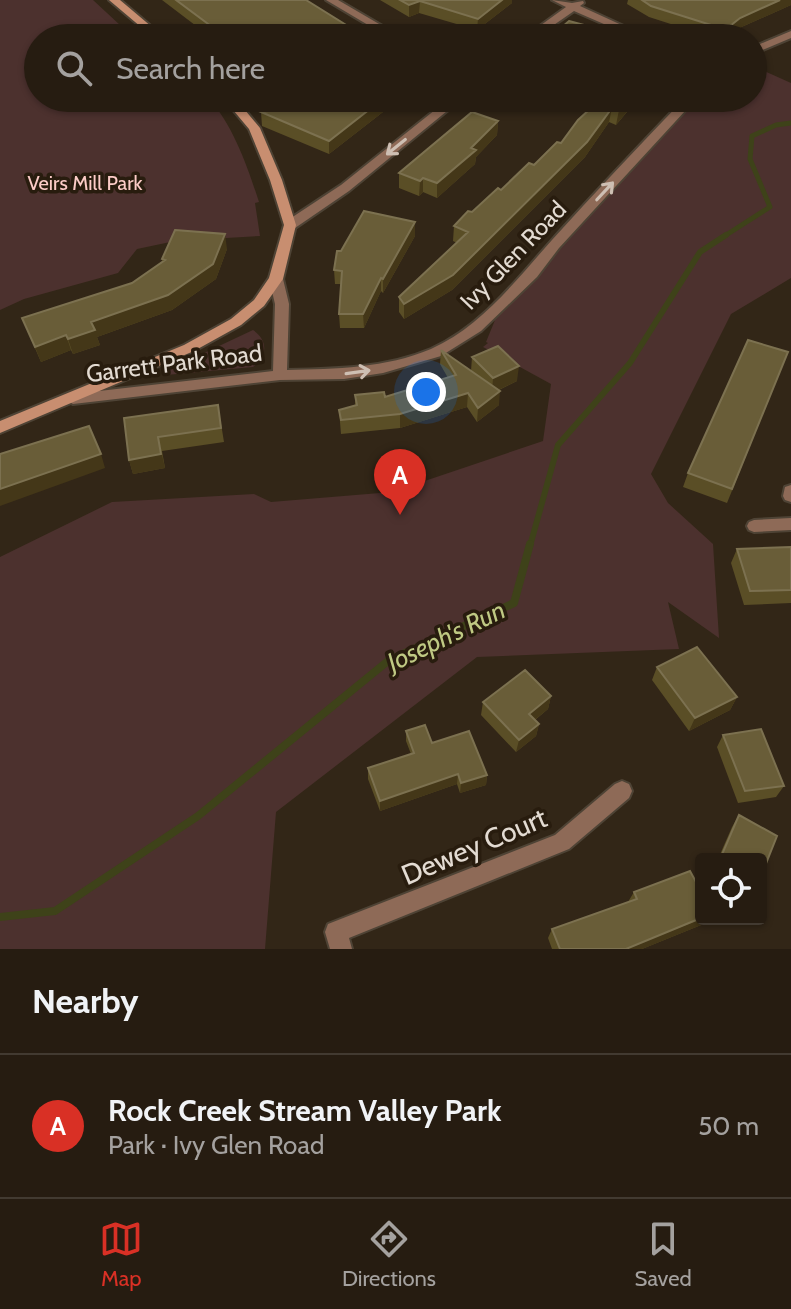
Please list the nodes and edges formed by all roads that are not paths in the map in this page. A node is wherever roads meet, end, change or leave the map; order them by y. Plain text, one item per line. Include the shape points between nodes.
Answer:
1 (114, 0) edge
2 (331, 0) edge
3 (557, 0) edge
4 (584, 0) edge
5 (571, 7) junction
6 (143, 24) edge
7 (373, 24) edge
8 (547, 24) edge
9 (612, 24) edge
10 (791, 34) edge
11 (767, 45) edge
12 (241, 112) edge
13 (440, 112) edge
14 (678, 112) edge
15 (290, 225) junction
16 (276, 279) junction
17 (280, 375) junction
18 (73, 399) junction
19 (0, 427) edge
20 (791, 524) edge
21 (754, 526) dead end
22 (622, 791) dead end
23 (338, 941) edge

1 - 6 street
2 - 7 street
3 - 5 street
4 - 5 street
5 - 8 street
5 - 9 street
10 - 11 street
12 - 15 street via 254,128
13 -> 15 street
17 -> 14 street, Ivy Glen Road via 383,368 436,352 476,328 532,274
15 - 16 street
16 - 17 street via 282,304
16 - 18 street, Garrett Park Road via 236,322
17 - 18 street, Garrett Park Road
18 - 19 street, Garrett Park Road
20 - 21 lane
22 - 23 street, Dewey Court via 562,842

